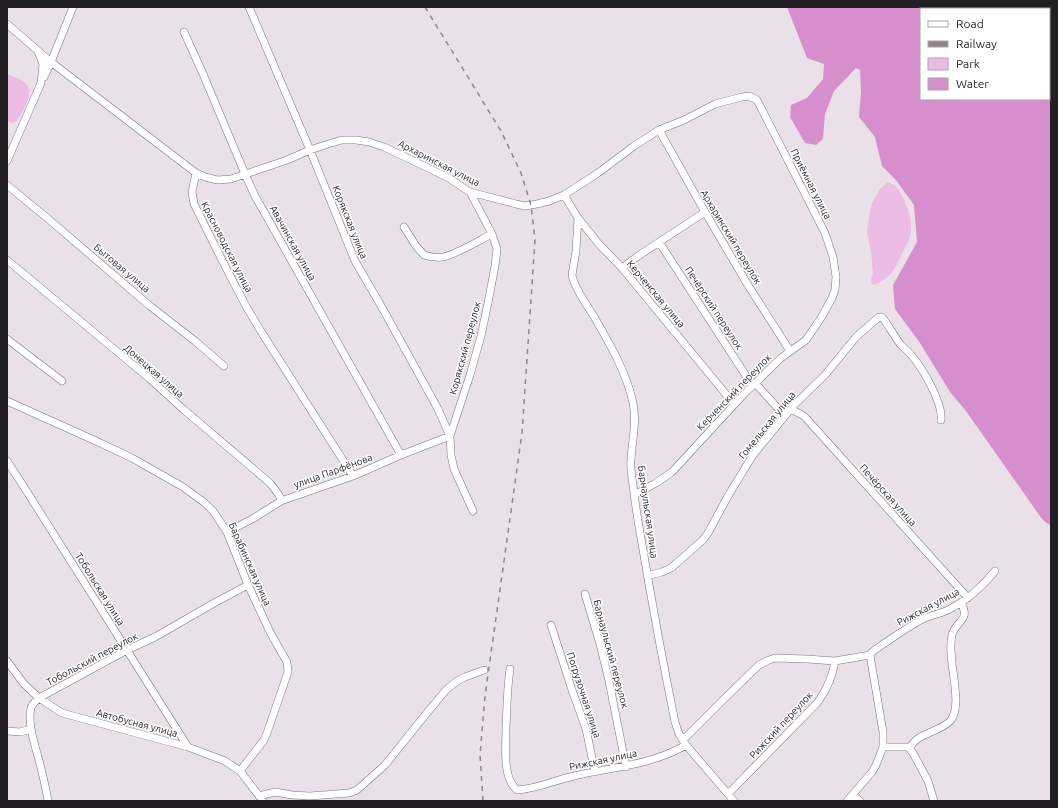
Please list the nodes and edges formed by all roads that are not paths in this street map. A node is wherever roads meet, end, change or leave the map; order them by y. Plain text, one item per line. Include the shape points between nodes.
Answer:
1 (73, 7) edge
2 (249, 7) edge
3 (7, 24) edge
4 (184, 32) dead end
5 (37, 49) junction
6 (51, 62) junction
7 (42, 83) junction
8 (749, 96) joint
9 (659, 130) junction
10 (310, 150) junction
11 (7, 161) edge
12 (196, 173) junction
13 (245, 174) junction
14 (7, 185) edge
15 (470, 192) junction
16 (564, 195) junction
17 (705, 212) junction
18 (578, 218) junction
19 (404, 227) dead end
20 (492, 234) junction
21 (659, 242) junction
22 (7, 260) edge
23 (622, 268) junction
24 (835, 290) joint
25 (7, 339) edge
26 (790, 351) junction
27 (224, 366) dead end
28 (62, 381) dead end
29 (754, 384) junction
30 (7, 401) edge
31 (734, 404) junction
32 (791, 409) junction
33 (786, 416) junction
34 (941, 420) dead end
35 (450, 436) junction
36 (401, 455) junction
37 (7, 461) edge
38 (353, 476) junction
39 (634, 495) junction
40 (281, 501) junction
41 (473, 511) dead end
42 (227, 532) junction
43 (995, 571) dead end
44 (647, 576) junction
45 (248, 585) junction
46 (585, 594) dead end
47 (968, 598) junction
48 (961, 602) junction
49 (551, 625) dead end
50 (126, 650) junction
51 (870, 655) junction
52 (7, 661) edge
53 (835, 661) junction
54 (510, 669) dead end
55 (484, 670) dead end
56 (39, 698) junction
57 (31, 729) junction
58 (7, 731) edge
59 (684, 742) junction
60 (188, 747) junction
61 (882, 747) junction
62 (910, 749) junction
63 (626, 766) junction
64 (240, 771) junction
65 (595, 772) junction
66 (728, 794) junction
67 (853, 795) junction
68 (261, 798) edge
69 (48, 801) edge
70 (734, 801) edge
71 (847, 801) edge
72 (860, 801) edge
73 (934, 801) edge

1 - 6 street
2 - 10 street, Корякская улица
3 - 5 street
4 - 13 street, Авачинская улица
5 - 6 street
5 - 7 street via 43,64
6 - 7 street
6 - 12 street
7 - 11 street
8 - 9 street, Архаринская улица via 715,104
8 - 24 street, Приёмная улица via 757,100 825,233 833,257
9 - 16 street, Архаринская улица
9 - 17 street, Архаринский переулок
10 - 13 street, Архаринская улица
10 - 15 street, Архаринская улица via 342,140 369,142 447,177
10 - 35 street, Корякская улица via 355,261 438,409
12 - 13 street, Архаринская улица via 216,180 231,179
12 - 38 street, Красноводская улица via 192,192 194,204 222,261 262,333
13 - 36 street, Авачинская улица
14 - 27 street, Бытовая улица
15 - 16 street, Архаринская улица via 525,206
15 - 20 street, Корякский переулок
16 - 18 street, Керченская улица
17 - 21 street
17 - 26 street, Архаринский переулок
18 - 23 street, Керченская улица
18 - 39 street, Барнаульская улица via 572,275 606,338 625,378 633,403 631,462
19 - 20 street via 424,255 435,257 453,254
20 - 35 street, Корякский переулок via 498,249 488,303 472,368
21 - 23 street
21 - 29 street, Печёрский переулок
22 - 40 street, Донецкая улица via 270,483
23 - 31 street, Керченская улица
24 - 26 street, Керченский переулок via 814,330 806,340
25 - 28 street
26 - 29 street, Керченский переулок
29 - 31 street, Керченский переулок
29 - 33 street, Печёрский переулок
30 - 42 street, Барабинская улица via 116,450 183,487 213,511
31 - 39 street, Керченский переулок via 672,472
32 - 33 street, Гомельская улица
32 - 34 street, Гомельская улица via 817,384 856,338 882,317 921,368 938,402
32 - 47 street, Печёрская улица via 804,416
33 - 44 street, Гомельская улица via 753,455 702,540 671,568
35 - 36 street, улица Парфёнова
35 - 41 street, Корякский переулок via 454,469
36 - 38 street, улица Парфёнова
37 - 50 street, Тобольская улица
38 - 40 street, улица Парфёнова
39 - 44 street, Барнаульская улица
40 - 42 street, улица Парфёнова
42 - 45 street, Барабинская улица
43 - 47 street, Рижская улица
44 - 59 street, Барнаульская улица via 675,722
45 - 50 street, Тобольский переулок via 155,637
45 - 64 street, Барабинская улица via 286,662 288,672 264,740
46 - 63 street, Барнаульский переулок via 610,681
47 - 48 street, Рижская улица
48 - 51 street, Рижская улица via 916,623
48 - 62 street via 965,614 953,632 951,642 956,693 955,713 950,721 922,736
49 - 65 street, Погрузочная улица via 586,729
50 - 56 street, Тобольский переулок
50 - 60 street, Тобольская улица
51 - 53 street, Рижская улица
51 - 61 street via 884,732
52 - 56 street, Автобусная улица via 24,684
53 - 59 street, Рижская улица via 776,658 769,660 754,670
53 - 66 street, Рижский переулок via 826,690 818,702
54 - 65 street, Рижская улица via 506,759 512,785 517,790 522,790
55 - 68 street via 457,681 446,690 385,766 357,790 310,796 275,792
56 - 57 street, Тобольский переулок via 31,707
56 - 60 street, Автобусная улица via 62,713
57 - 58 street via 20,732
57 - 69 street, Тобольский переулок
59 - 63 street, Рижская улица via 676,751
59 - 66 street, Барнаульская улица
60 - 64 street, Автобусная улица via 225,761
61 - 62 street
61 - 67 street via 872,772
62 - 73 street via 928,781
63 - 65 street, Рижская улица
64 - 68 street, Автобусная улица
66 - 70 street, Барнаульская улица
67 - 71 street
67 - 72 street

